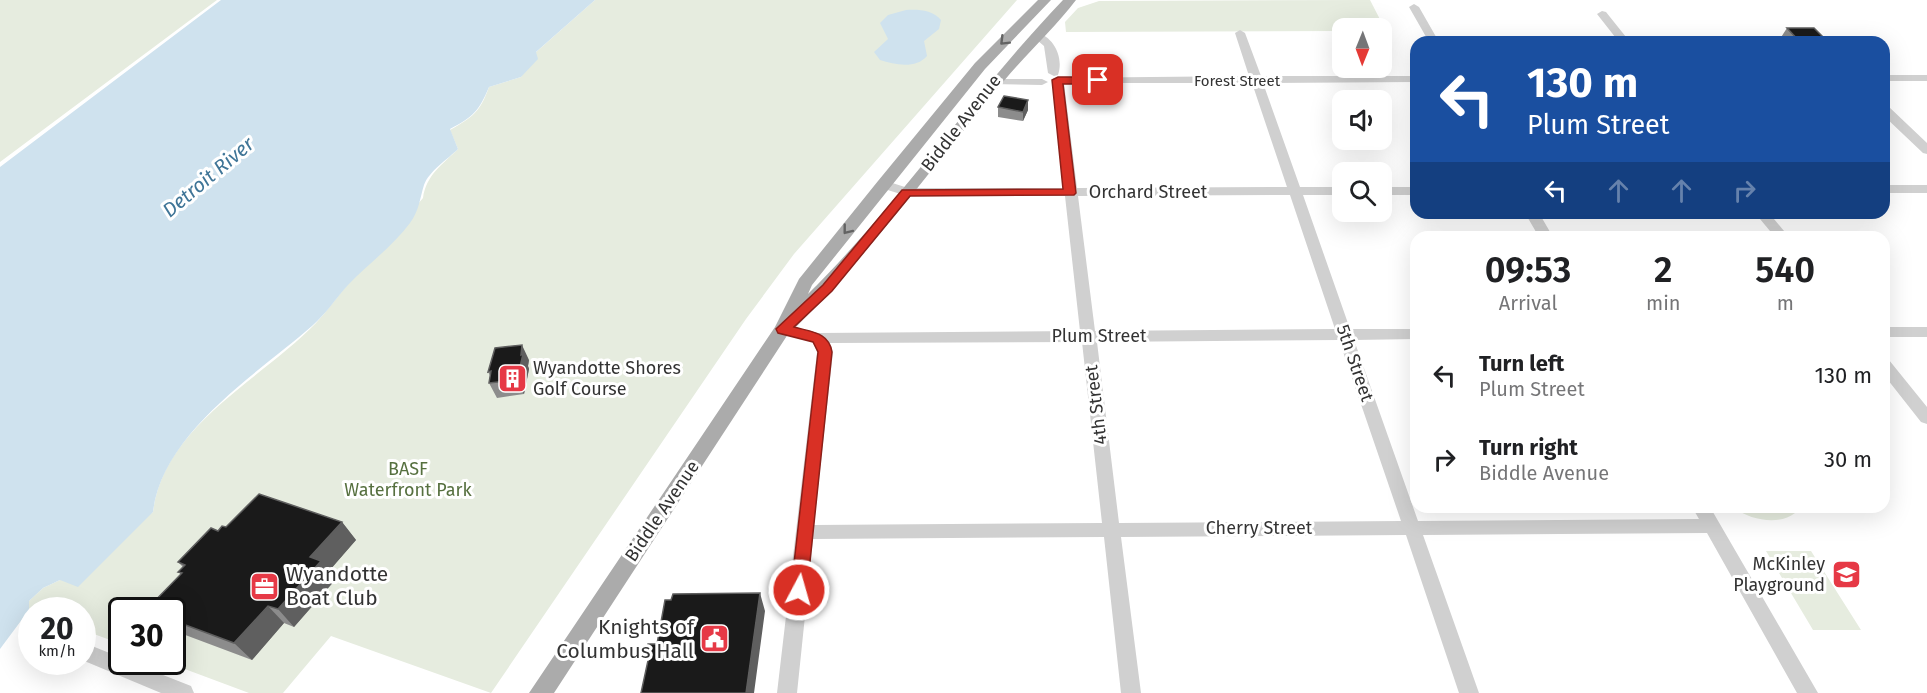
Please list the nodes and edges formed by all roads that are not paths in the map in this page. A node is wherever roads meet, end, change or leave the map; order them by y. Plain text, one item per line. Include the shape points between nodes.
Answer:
1 (1045, 0) edge
2 (1070, 0) edge
3 (1414, 8) dead end
4 (1602, 14) dead end
5 (1240, 33) dead end
6 (1036, 35) junction
7 (1430, 36) edge
8 (1620, 36) edge
9 (1051, 78) junction
10 (1890, 78) edge
11 (1927, 78) edge
12 (1410, 79) edge
13 (1256, 81) junction
14 (994, 82) junction
15 (1890, 115) edge
16 (1927, 150) edge
17 (883, 184) junction
18 (1890, 189) edge
19 (1927, 189) edge
20 (1295, 191) junction
21 (1332, 191) edge
22 (1392, 191) edge
23 (1410, 191) edge
24 (907, 192) junction
25 (1070, 193) junction
26 (1767, 219) edge
27 (1777, 231) edge
28 (783, 329) junction
29 (1890, 332) edge
30 (1927, 332) edge
31 (1410, 334) edge
32 (1345, 335) junction
33 (1088, 336) junction
34 (818, 338) junction
35 (1890, 372) edge
36 (1927, 418) edge
37 (1704, 513) edge
38 (1712, 526) junction
39 (1412, 527) junction
40 (1111, 529) junction
41 (805, 532) junction
42 (96, 657) edge
43 (184, 693) edge
44 (541, 693) edge
45 (788, 693) edge
46 (1131, 693) edge
47 (1469, 693) edge
48 (1808, 693) edge

1 -> 17 main road, Biddle Avenue via 980,66
2 - 6 main road, Biddle Avenue
3 - 7 street
4 - 8 street
5 - 13 street, 5th Street
6 - 9 street, 4th Street via 1048,40 1051,46
6 - 14 main road, Biddle Avenue
9 - 13 street, Forest Street
9 - 14 street, Forest Street
9 - 25 street, 4th Street
10 - 11 street
12 - 13 street, Forest Street
13 - 20 street, 5th Street
14 - 24 main road, Biddle Avenue
15 - 16 street
17 - 24 street, Orchard Street
17 -> 28 main road, Biddle Avenue via 806,283
18 - 19 street
20 - 21 street, Orchard Street
20 - 25 street, Orchard Street
20 - 32 street, 5th Street
22 - 23 street
24 - 25 street, Orchard Street
24 - 28 main road, Biddle Avenue via 828,288
25 - 33 street, 4th Street
26 - 27 street
28 - 34 street, Plum Street
28 - 44 main road, Biddle Avenue
29 - 30 street
31 - 32 street, Plum Street
32 - 33 street, Plum Street
32 - 39 street, 5th Street
33 - 34 street, Plum Street
33 - 40 street, 4th Street
34 - 41 street via 825,352
35 - 36 street
37 - 38 street
38 - 39 street, Cherry Street
38 - 48 street
39 - 40 street, Cherry Street
39 - 47 street, 5th Street
40 - 41 street, Cherry Street
40 - 46 street, 4th Street
41 - 45 street
42 - 43 street

